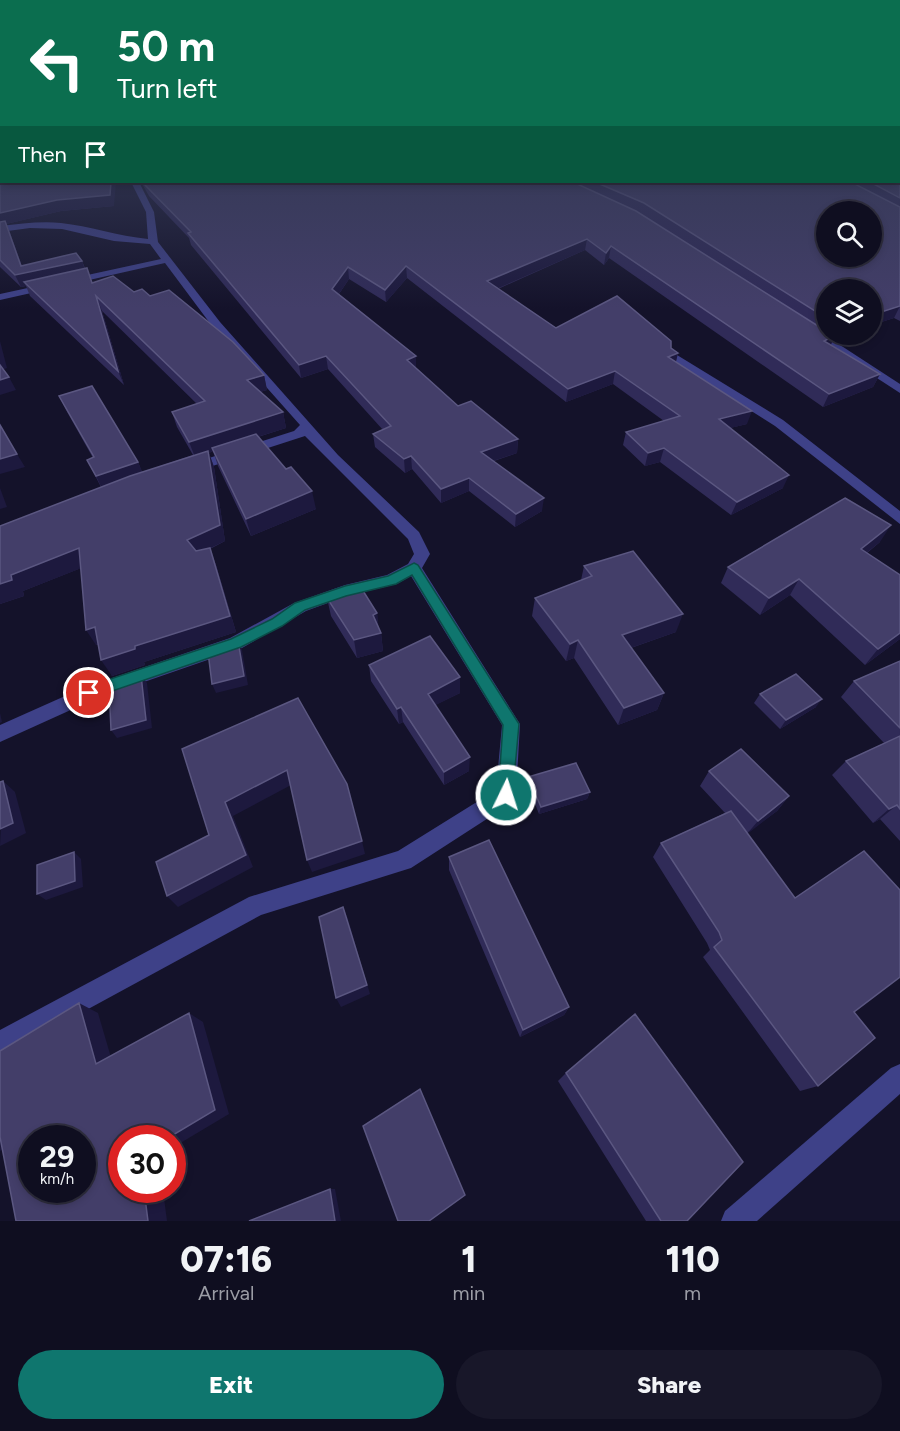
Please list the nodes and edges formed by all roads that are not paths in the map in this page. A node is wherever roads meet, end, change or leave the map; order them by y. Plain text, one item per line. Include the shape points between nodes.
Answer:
1 (141, 195) edge
2 (0, 229) edge
3 (153, 242) junction
4 (167, 260) junction
5 (0, 297) edge
6 (803, 326) edge
7 (673, 357) edge
8 (900, 389) edge
9 (306, 429) junction
10 (177, 473) edge
11 (900, 519) edge
12 (414, 568) junction
13 (0, 734) edge
14 (0, 1044) edge
15 (900, 1077) edge
16 (735, 1221) edge

1 - 3 street via 150,212
2 - 3 street via 62,226
3 - 4 street
4 - 5 street
4 - 9 street via 216,324 304,419
6 - 8 street
7 - 11 street via 779,423
9 - 10 street
9 - 12 street via 414,536 422,554
12 - 13 street via 391,580 300,607 236,643 89,693
12 - 14 street via 511,724 506,795 403,860 257,905
15 - 16 street

